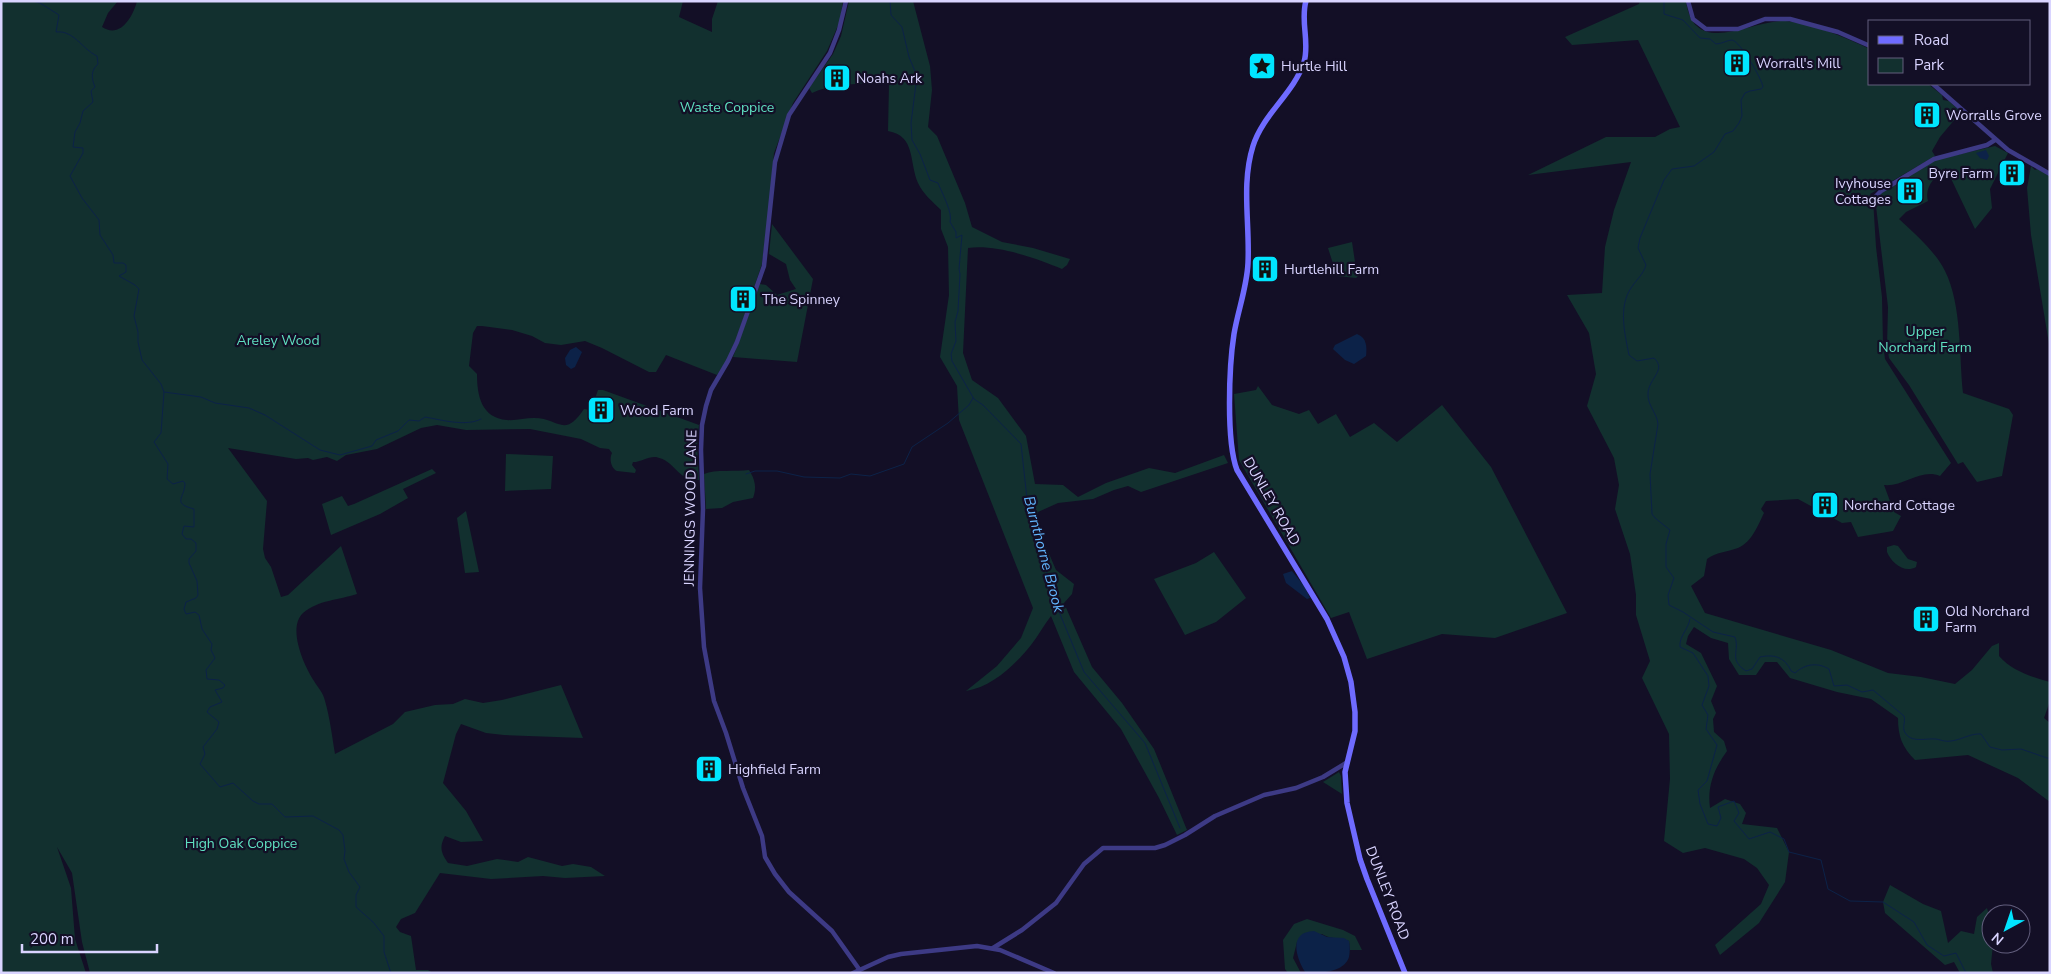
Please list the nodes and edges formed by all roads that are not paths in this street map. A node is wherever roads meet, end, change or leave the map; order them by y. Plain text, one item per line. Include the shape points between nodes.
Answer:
1 (846, 1) edge
2 (1306, 1) edge
3 (1688, 1) edge
4 (1868, 45) edge
5 (1934, 85) edge
6 (1995, 140) junction
7 (2050, 174) edge
8 (1875, 197) dead end
9 (1346, 762) junction
10 (993, 948) junction
11 (859, 969) junction
12 (853, 973) edge
13 (1054, 973) edge
14 (1405, 973) edge

1 - 11 street, JENNINGS WOOD LANE via 830,52 790,115 775,162 764,266 737,342 710,390 706,406 700,450 703,508 700,588 704,647 714,701 762,836 766,857 789,892 832,931
2 - 9 street, DUNLEY ROAD via 1304,62 1260,129 1248,169 1248,263 1232,353 1232,450 1237,470 1327,619 1344,657 1355,712 1354,738
3 - 4 street via 1693,19 1706,29 1738,29 1765,19 1790,19 1838,32
5 - 6 street
6 - 7 street
6 - 8 street via 1930,161
9 - 10 street via 1323,777 1215,816 1164,845 1155,848 1103,848 1084,864 1056,903
9 - 14 street, DUNLEY ROAD via 1344,785 1360,859
10 - 11 street via 963,947 901,954
10 - 13 street
11 - 12 street

